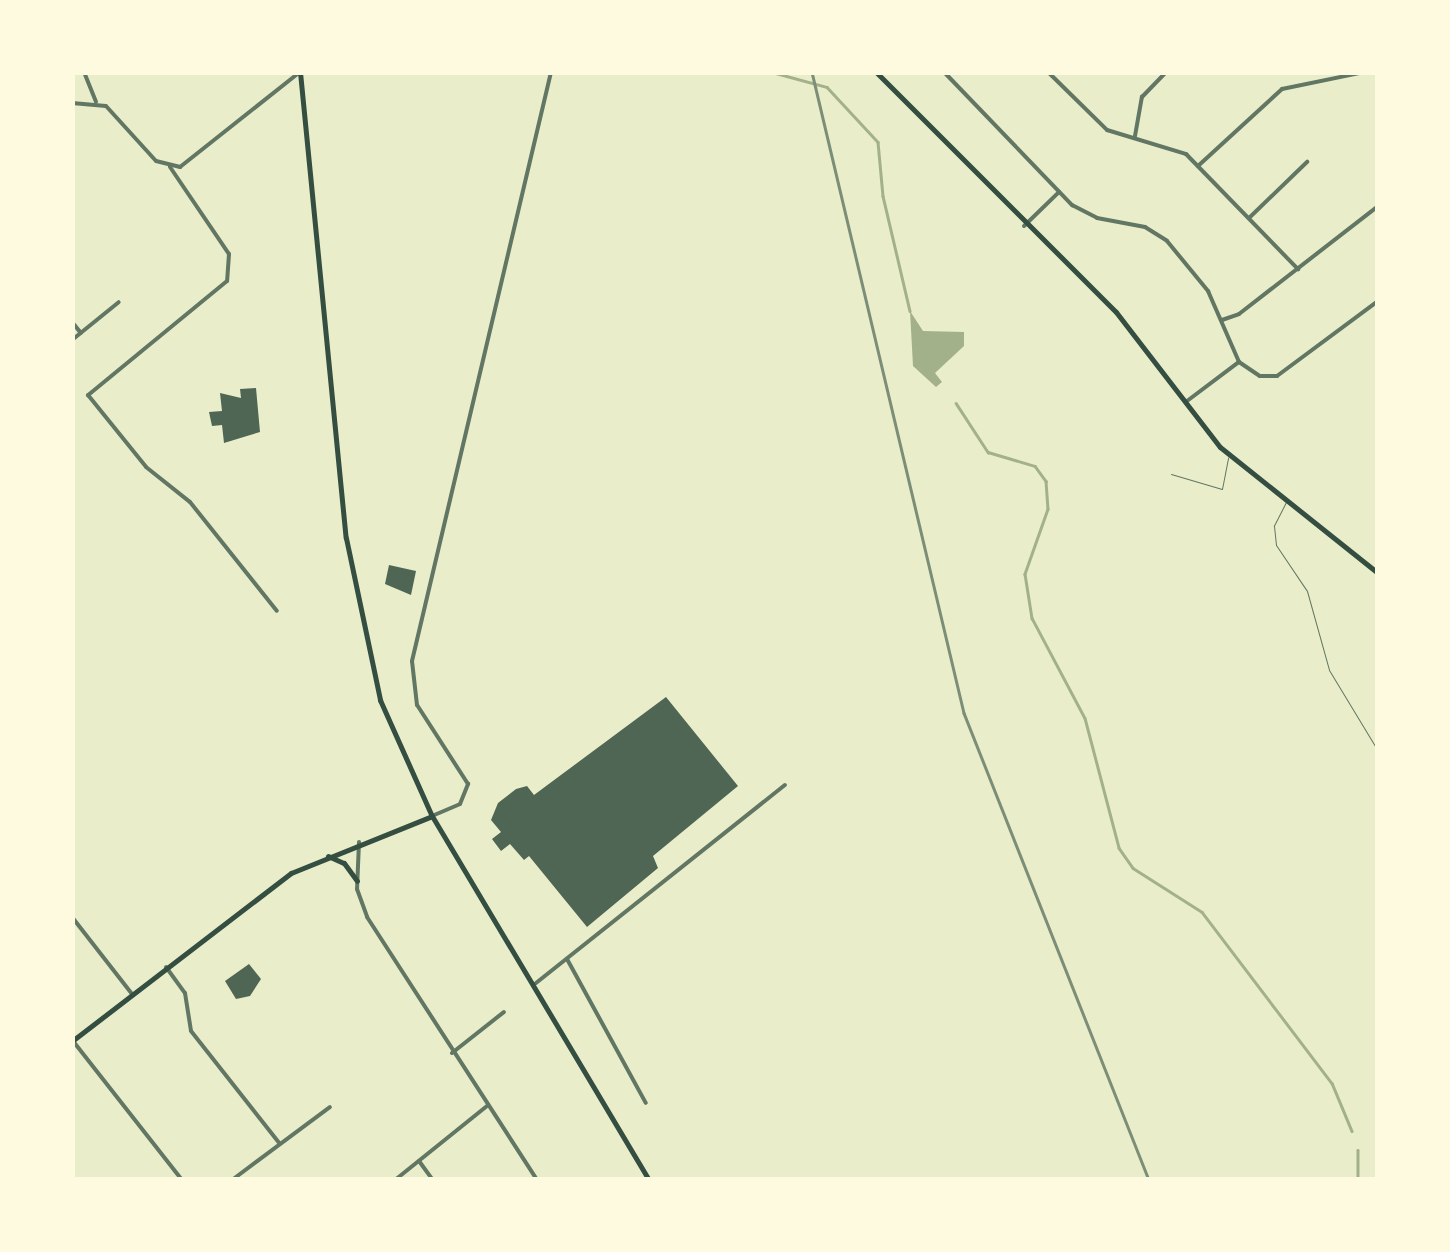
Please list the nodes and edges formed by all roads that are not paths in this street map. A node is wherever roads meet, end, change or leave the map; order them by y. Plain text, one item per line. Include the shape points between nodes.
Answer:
1 (84, 72) edge
2 (550, 72) edge
3 (944, 72) edge
4 (1166, 72) edge
5 (1365, 72) edge
6 (300, 73) edge
7 (881, 74) edge
8 (1052, 74) edge
9 (96, 102) junction
10 (72, 103) edge
11 (1135, 138) junction
12 (1306, 162) dead end
13 (1198, 166) junction
14 (170, 167) junction
15 (1059, 192) junction
16 (1378, 206) edge
17 (1249, 218) junction
18 (1024, 226) junction
19 (1298, 269) junction
20 (1378, 301) edge
21 (119, 302) dead end
22 (1222, 320) junction
23 (72, 322) edge
24 (81, 333) junction
25 (72, 340) edge
26 (1239, 362) junction
27 (1186, 402) junction
28 (1230, 455) junction
29 (1171, 474) dead end
30 (1288, 499) junction
31 (1378, 574) edge
32 (277, 611) dead end
33 (1378, 752) edge
34 (785, 785) dead end
35 (432, 816) junction
36 (359, 842) junction
37 (325, 856) junction
38 (357, 881) junction
39 (72, 917) edge
40 (567, 959) junction
41 (166, 967) junction
42 (536, 983) junction
43 (132, 994) junction
44 (504, 1012) dead end
45 (73, 1041) edge
46 (452, 1054) junction
47 (646, 1103) dead end
48 (487, 1106) junction
49 (330, 1107) dead end
50 (279, 1144) junction
51 (419, 1161) junction
52 (182, 1180) edge
53 (232, 1180) edge
54 (395, 1180) edge
55 (434, 1180) edge
56 (537, 1180) edge
57 (649, 1180) edge

1 - 9 street
2 - 35 street via 412,662 418,705 468,784 460,804
3 - 15 street
4 - 11 street via 1140,102
5 - 13 street via 1282,89
6 - 14 street via 195,160
6 - 35 main road via 358,611 389,726
7 - 18 main road
8 - 11 street via 1099,124
9 - 10 street
9 - 14 street
11 - 13 street via 1170,145
12 - 17 street
13 - 17 street
14 - 32 street via 225,245 227,281 88,395 146,467 190,502
15 - 18 street
15 - 22 street via 1089,215 1139,224 1162,236 1202,282
16 - 19 street
17 - 19 street
18 - 27 main road via 1116,312
19 - 22 street
20 - 26 street via 1277,376 1260,376
21 - 24 street
22 - 26 street
23 - 24 street
24 - 25 street
26 - 27 street
27 - 28 main road
28 - 29 lane via 1222,489
28 - 30 main road
30 - 31 main road
30 - 33 lane via 1274,526 1276,545 1307,591 1329,670
34 - 40 street
35 - 36 main road
35 - 42 main road
36 - 37 main road
36 - 38 street
37 - 38 main road via 344,863
37 - 41 main road via 275,884
38 - 46 street via 367,917
39 - 43 street
40 - 42 street
40 - 47 street
41 - 43 main road
41 - 50 street via 185,993 191,1031
42 - 57 main road
43 - 45 main road
44 - 46 street
45 - 52 street
46 - 48 street
48 - 51 street
48 - 56 street
49 - 50 street
50 - 53 street
51 - 54 street
51 - 55 street

